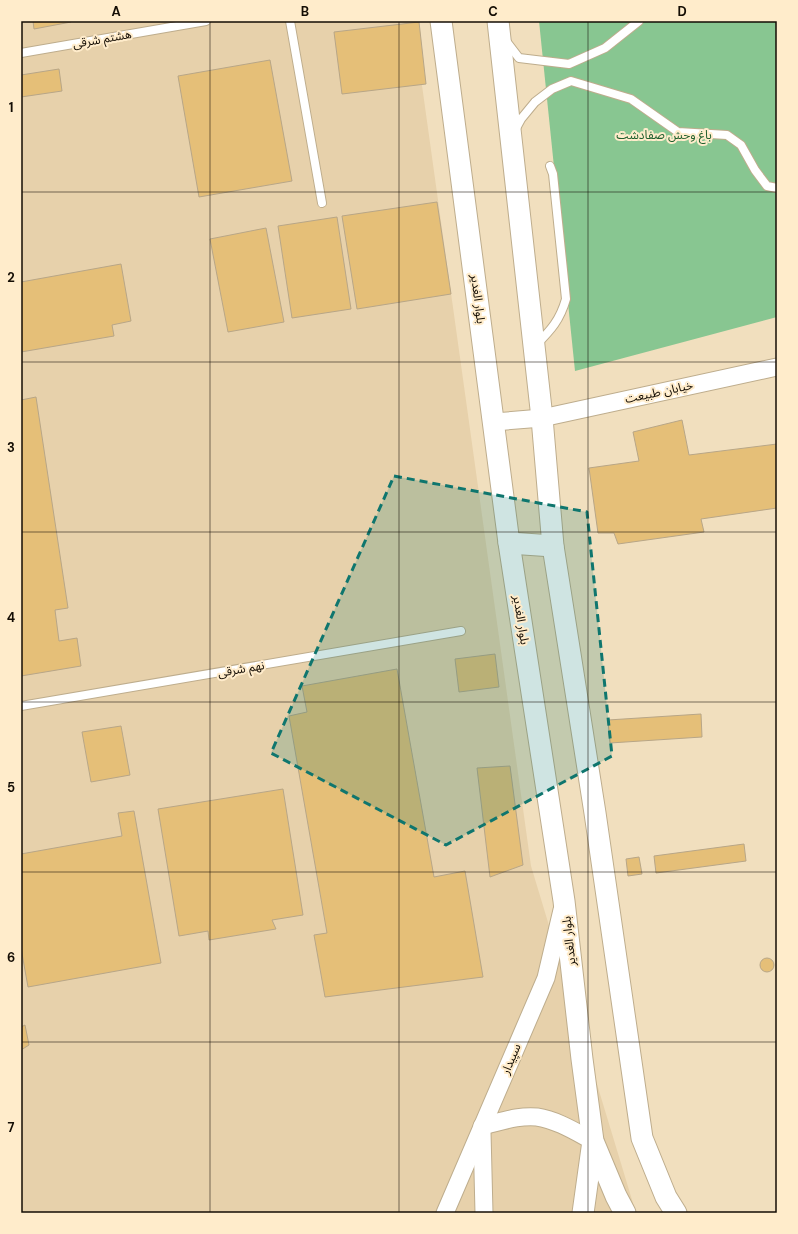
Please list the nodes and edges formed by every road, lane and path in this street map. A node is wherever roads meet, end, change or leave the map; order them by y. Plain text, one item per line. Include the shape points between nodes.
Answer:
1 (206, 21) edge
2 (290, 21) edge
3 (441, 21) edge
4 (639, 21) edge
5 (499, 27) edge
6 (21, 53) edge
7 (511, 136) junction
8 (550, 166) dead end
9 (777, 188) edge
10 (322, 202) dead end
11 (534, 347) junction
12 (777, 367) edge
13 (542, 418) junction
14 (494, 422) junction
15 (509, 544) junction
16 (553, 546) junction
17 (461, 631) dead end
18 (21, 706) edge
19 (564, 901) junction
20 (482, 1126) junction
21 (594, 1141) junction
22 (445, 1213) edge
23 (484, 1213) edge
24 (582, 1213) edge
25 (625, 1213) edge
26 (676, 1213) edge

1 - 6 lane, هشتم شرقی
2 - 10 lane
3 - 14 street, بلوار الغدیر
4 - 5 lane via 605,48 569,64 518,58
5 - 7 street
7 - 9 lane via 535,102 552,89 571,82 631,99 678,132 727,135 741,145 767,186
7 - 11 street
8 - 11 lane via 553,174 566,299 562,315
11 - 13 street
12 - 13 street, خیابان طبیعت
13 - 14 street, خیابان طبیعت
13 - 16 street
14 - 15 street, بلوار الغدیر
15 - 16 street
15 - 19 street, بلوار الغدیر
16 - 26 street via 642,1138 666,1197
17 - 18 lane, نهم شرقی
19 - 20 street, سپیدار via 546,978
19 - 21 street, بلوار الغدیر
20 - 21 street via 537,1117 559,1123
20 - 22 street, سپیدار
20 - 23 street
21 - 24 street
21 - 25 street, بلوار الغدیر

